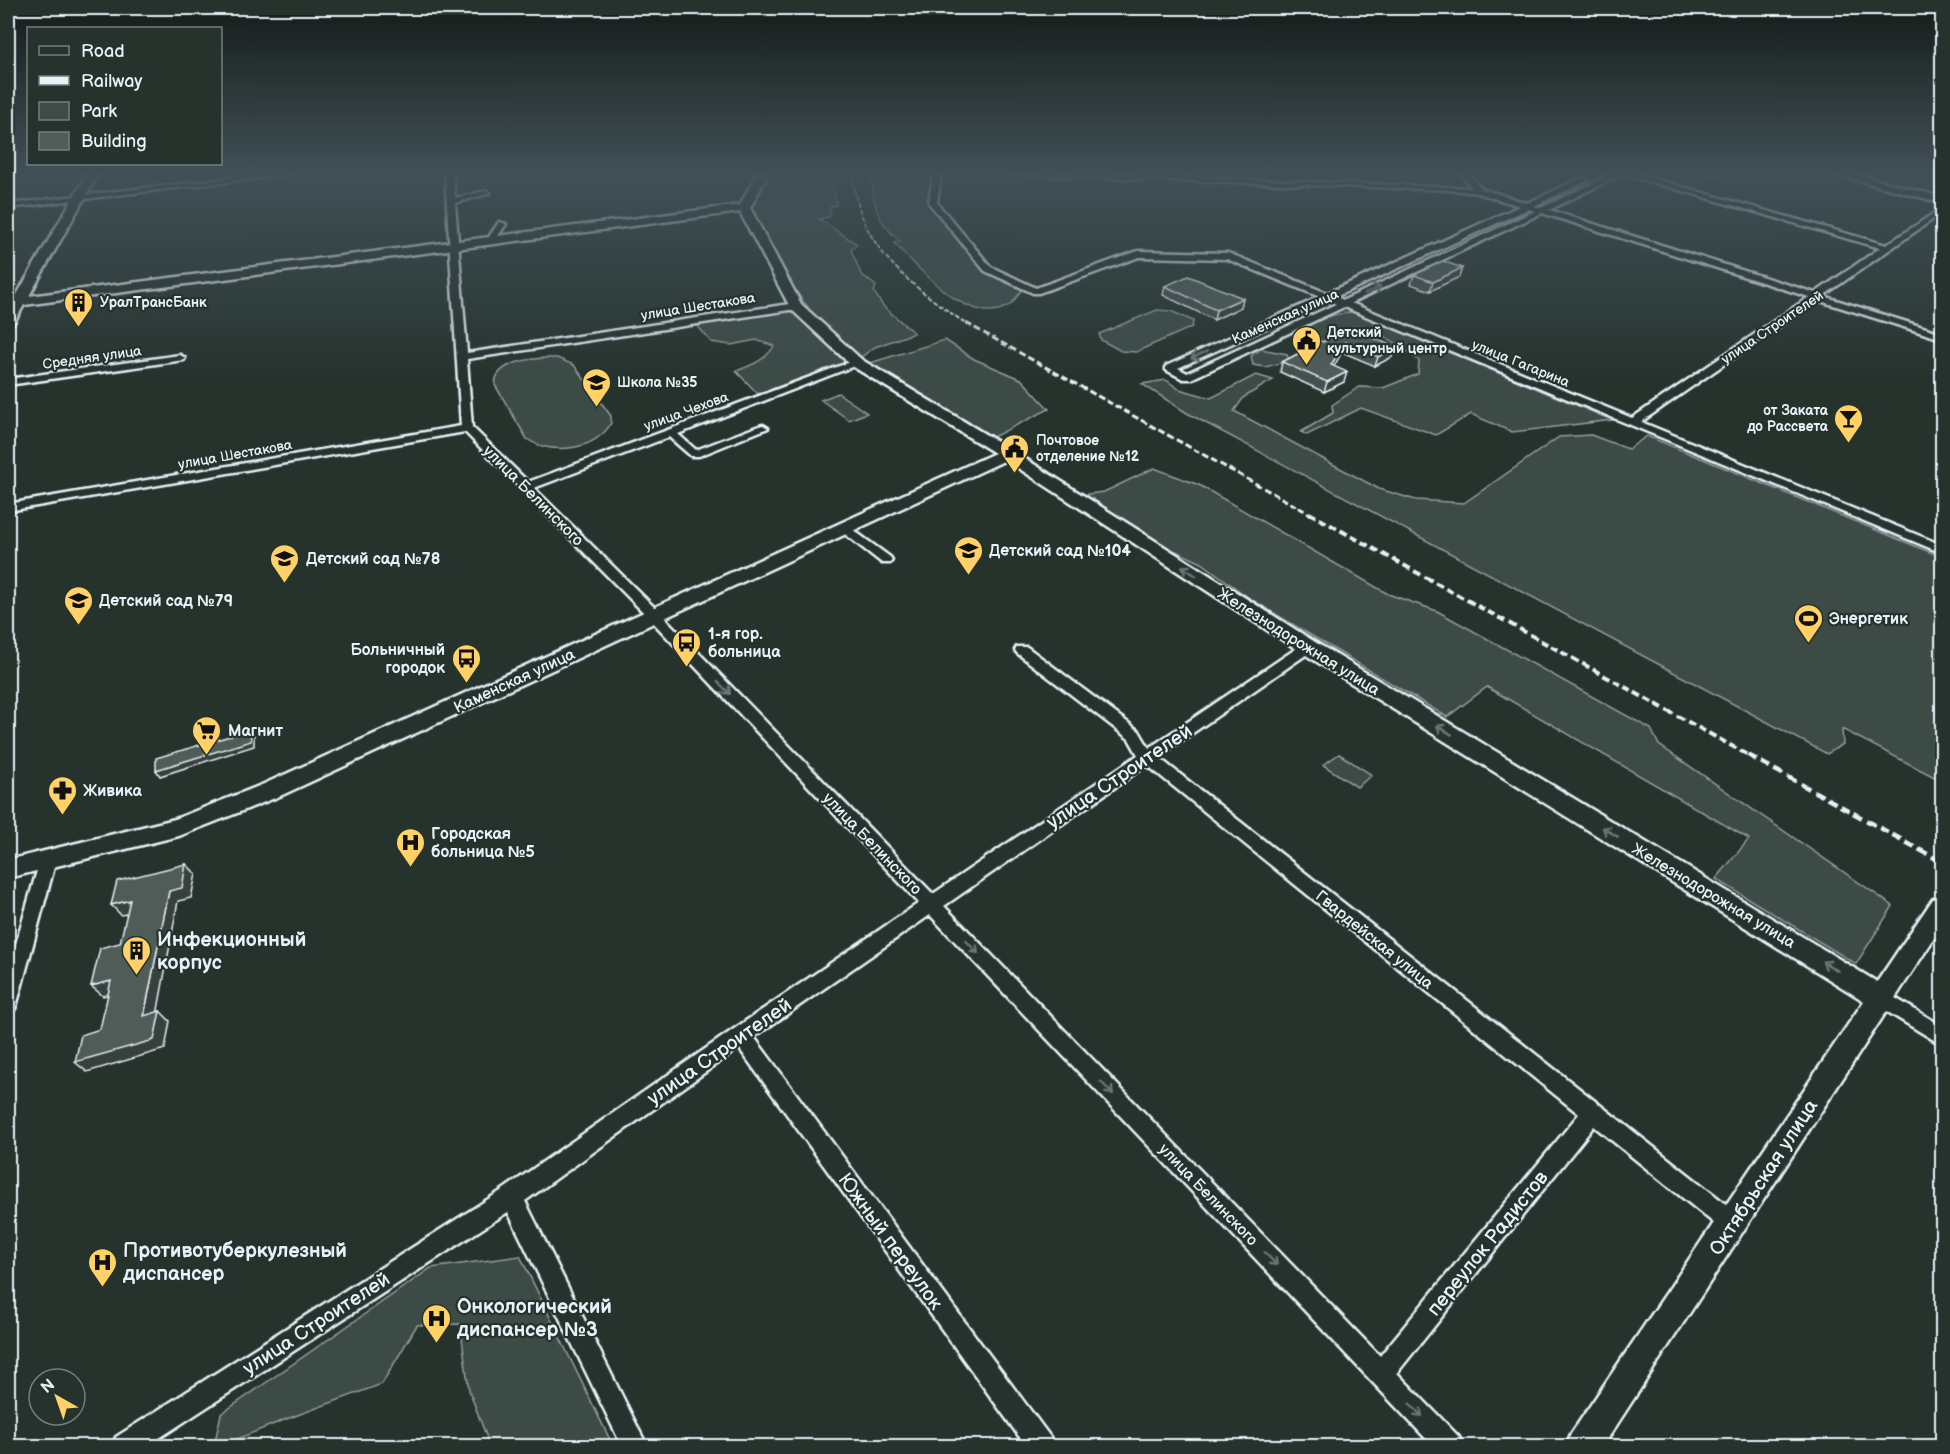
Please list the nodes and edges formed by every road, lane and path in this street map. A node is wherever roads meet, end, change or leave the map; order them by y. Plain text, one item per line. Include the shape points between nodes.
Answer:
1 (51, 242) edge
2 (474, 242) edge
3 (762, 242) edge
4 (965, 242) edge
5 (1448, 242) edge
6 (1476, 242) edge
7 (1641, 242) edge
8 (1866, 242) edge
9 (1897, 242) edge
10 (455, 244) junction
11 (1888, 248) junction
12 (1327, 297) junction
13 (1817, 297) junction
14 (13, 303) edge
15 (1343, 304) junction
16 (796, 306) junction
17 (8, 321) edge
18 (1942, 336) edge
19 (462, 357) junction
20 (180, 358) dead end
21 (857, 363) junction
22 (8, 382) edge
23 (1632, 423) junction
24 (467, 428) junction
25 (763, 428) dead end
26 (670, 433) junction
27 (1007, 454) junction
28 (526, 487) junction
29 (8, 508) edge
30 (845, 528) junction
31 (1942, 549) edge
32 (886, 560) dead end
33 (654, 615) junction
34 (1308, 647) junction
35 (1022, 650) dead end
36 (1147, 757) junction
37 (48, 860) junction
38 (8, 868) edge
39 (932, 905) junction
40 (1942, 906) edge
41 (1880, 997) junction
42 (8, 1003) edge
43 (741, 1035) junction
44 (1942, 1036) edge
45 (1593, 1112) junction
46 (512, 1197) junction
47 (1733, 1224) junction
48 (1381, 1374) junction
49 (125, 1446) edge
50 (635, 1446) edge
51 (1041, 1446) edge
52 (1450, 1446) edge
53 (1583, 1446) edge

1 - 14 street
2 - 10 street
3 - 16 street, Железнодорожная улица
4 - 12 street, улица Гагарина via 988,269 1036,291 1138,254 1228,256
5 - 12 street, Каменская улица
15 -> 6 street, Каменская улица
7 - 13 street
8 - 11 street
9 - 11 street, улица Строителей
10 - 14 street
10 - 19 street
11 - 13 street, улица Строителей
12 - 15 street, улица Гагарина
12 -> 15 street, Каменская улица via 1170,368 1187,376
13 - 18 street
13 - 23 street, улица Строителей
14 - 17 street
15 - 23 street, улица Гагарина
16 - 19 street, улица Шестакова
16 - 21 street, Железнодорожная улица
19 - 24 street
20 - 22 street, Средняя улица
21 - 26 street, улица Чехова
21 - 27 street, Железнодорожная улица
23 - 31 street, улица Гагарина
24 - 28 street, улица Белинского
24 - 29 street, улица Шестакова
25 - 26 street via 695,454
26 - 28 street, улица Чехова
27 - 30 street, Каменская улица
34 -> 27 street, Железнодорожная улица
28 - 33 street, улица Белинского
30 - 32 street
30 - 33 street, Каменская улица
33 - 37 street, Каменская улица via 272,790 179,827
33 -> 39 street, улица Белинского
34 - 36 street, улица Строителей
41 -> 34 street, Железнодорожная улица
35 - 36 street, Гвардейская улица via 1134,735
36 - 39 street, улица Строителей
36 - 45 street, Гвардейская улица
37 - 38 street, Каменская улица
37 - 42 street
39 - 43 street, улица Строителей
39 -> 48 street, улица Белинского
40 - 41 street, Октябрьская улица
41 - 44 street, Железнодорожная улица
41 - 47 street, Октябрьская улица
43 - 46 street, улица Строителей
43 - 51 street, Южный переулок
45 - 47 street, Гвардейская улица
45 - 48 street, переулок Радистов
46 - 49 street, улица Строителей
46 - 50 street
47 - 53 street, Октябрьская улица
48 -> 52 street, улица Белинского

